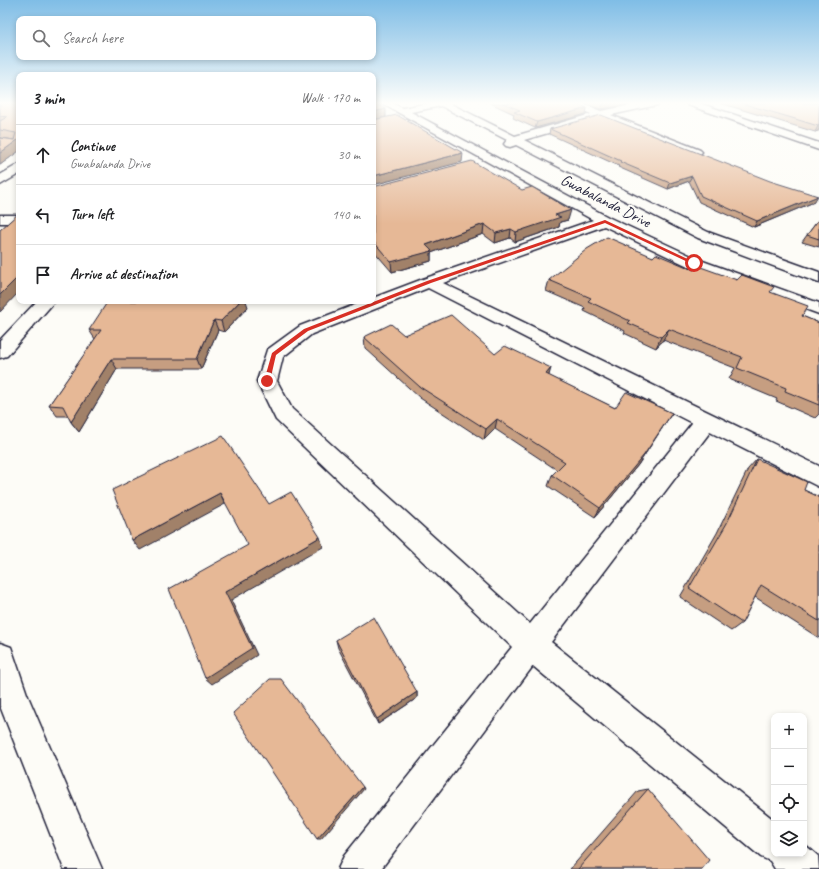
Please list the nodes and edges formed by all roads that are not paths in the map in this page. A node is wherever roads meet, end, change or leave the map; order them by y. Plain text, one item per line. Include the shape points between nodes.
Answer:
1 (472, 144) edge
2 (511, 144) edge
3 (525, 144) edge
4 (675, 144) edge
5 (809, 144) edge
6 (819, 147) edge
7 (498, 154) junction
8 (704, 155) edge
9 (476, 163) edge
10 (16, 170) edge
11 (0, 181) edge
12 (0, 219) edge
13 (16, 219) edge
14 (605, 221) junction
15 (819, 278) edge
16 (429, 282) junction
17 (376, 303) edge
18 (43, 304) edge
19 (373, 304) edge
20 (819, 309) edge
21 (0, 352) edge
22 (707, 420) junction
23 (819, 477) edge
24 (532, 646) junction
25 (0, 658) edge
26 (771, 842) edge
27 (790, 857) edge
28 (83, 869) edge
29 (357, 869) edge
30 (805, 869) edge

1 - 7 street, Gwabalanda Drive
2 - 7 street
3 - 15 street via 703,235
4 - 8 street
5 - 6 street
7 - 9 street
7 - 14 street, Gwabalanda Drive
10 - 11 street
12 - 13 street
14 - 16 street
14 - 20 street, Gwabalanda Drive via 694,263
16 - 17 street
16 - 22 street
18 - 21 street
19 - 24 street via 306,330 274,354 267,381 284,414
22 - 23 street
22 - 24 street
24 - 26 street
24 - 29 street
25 - 28 street via 12,696
27 - 30 street

